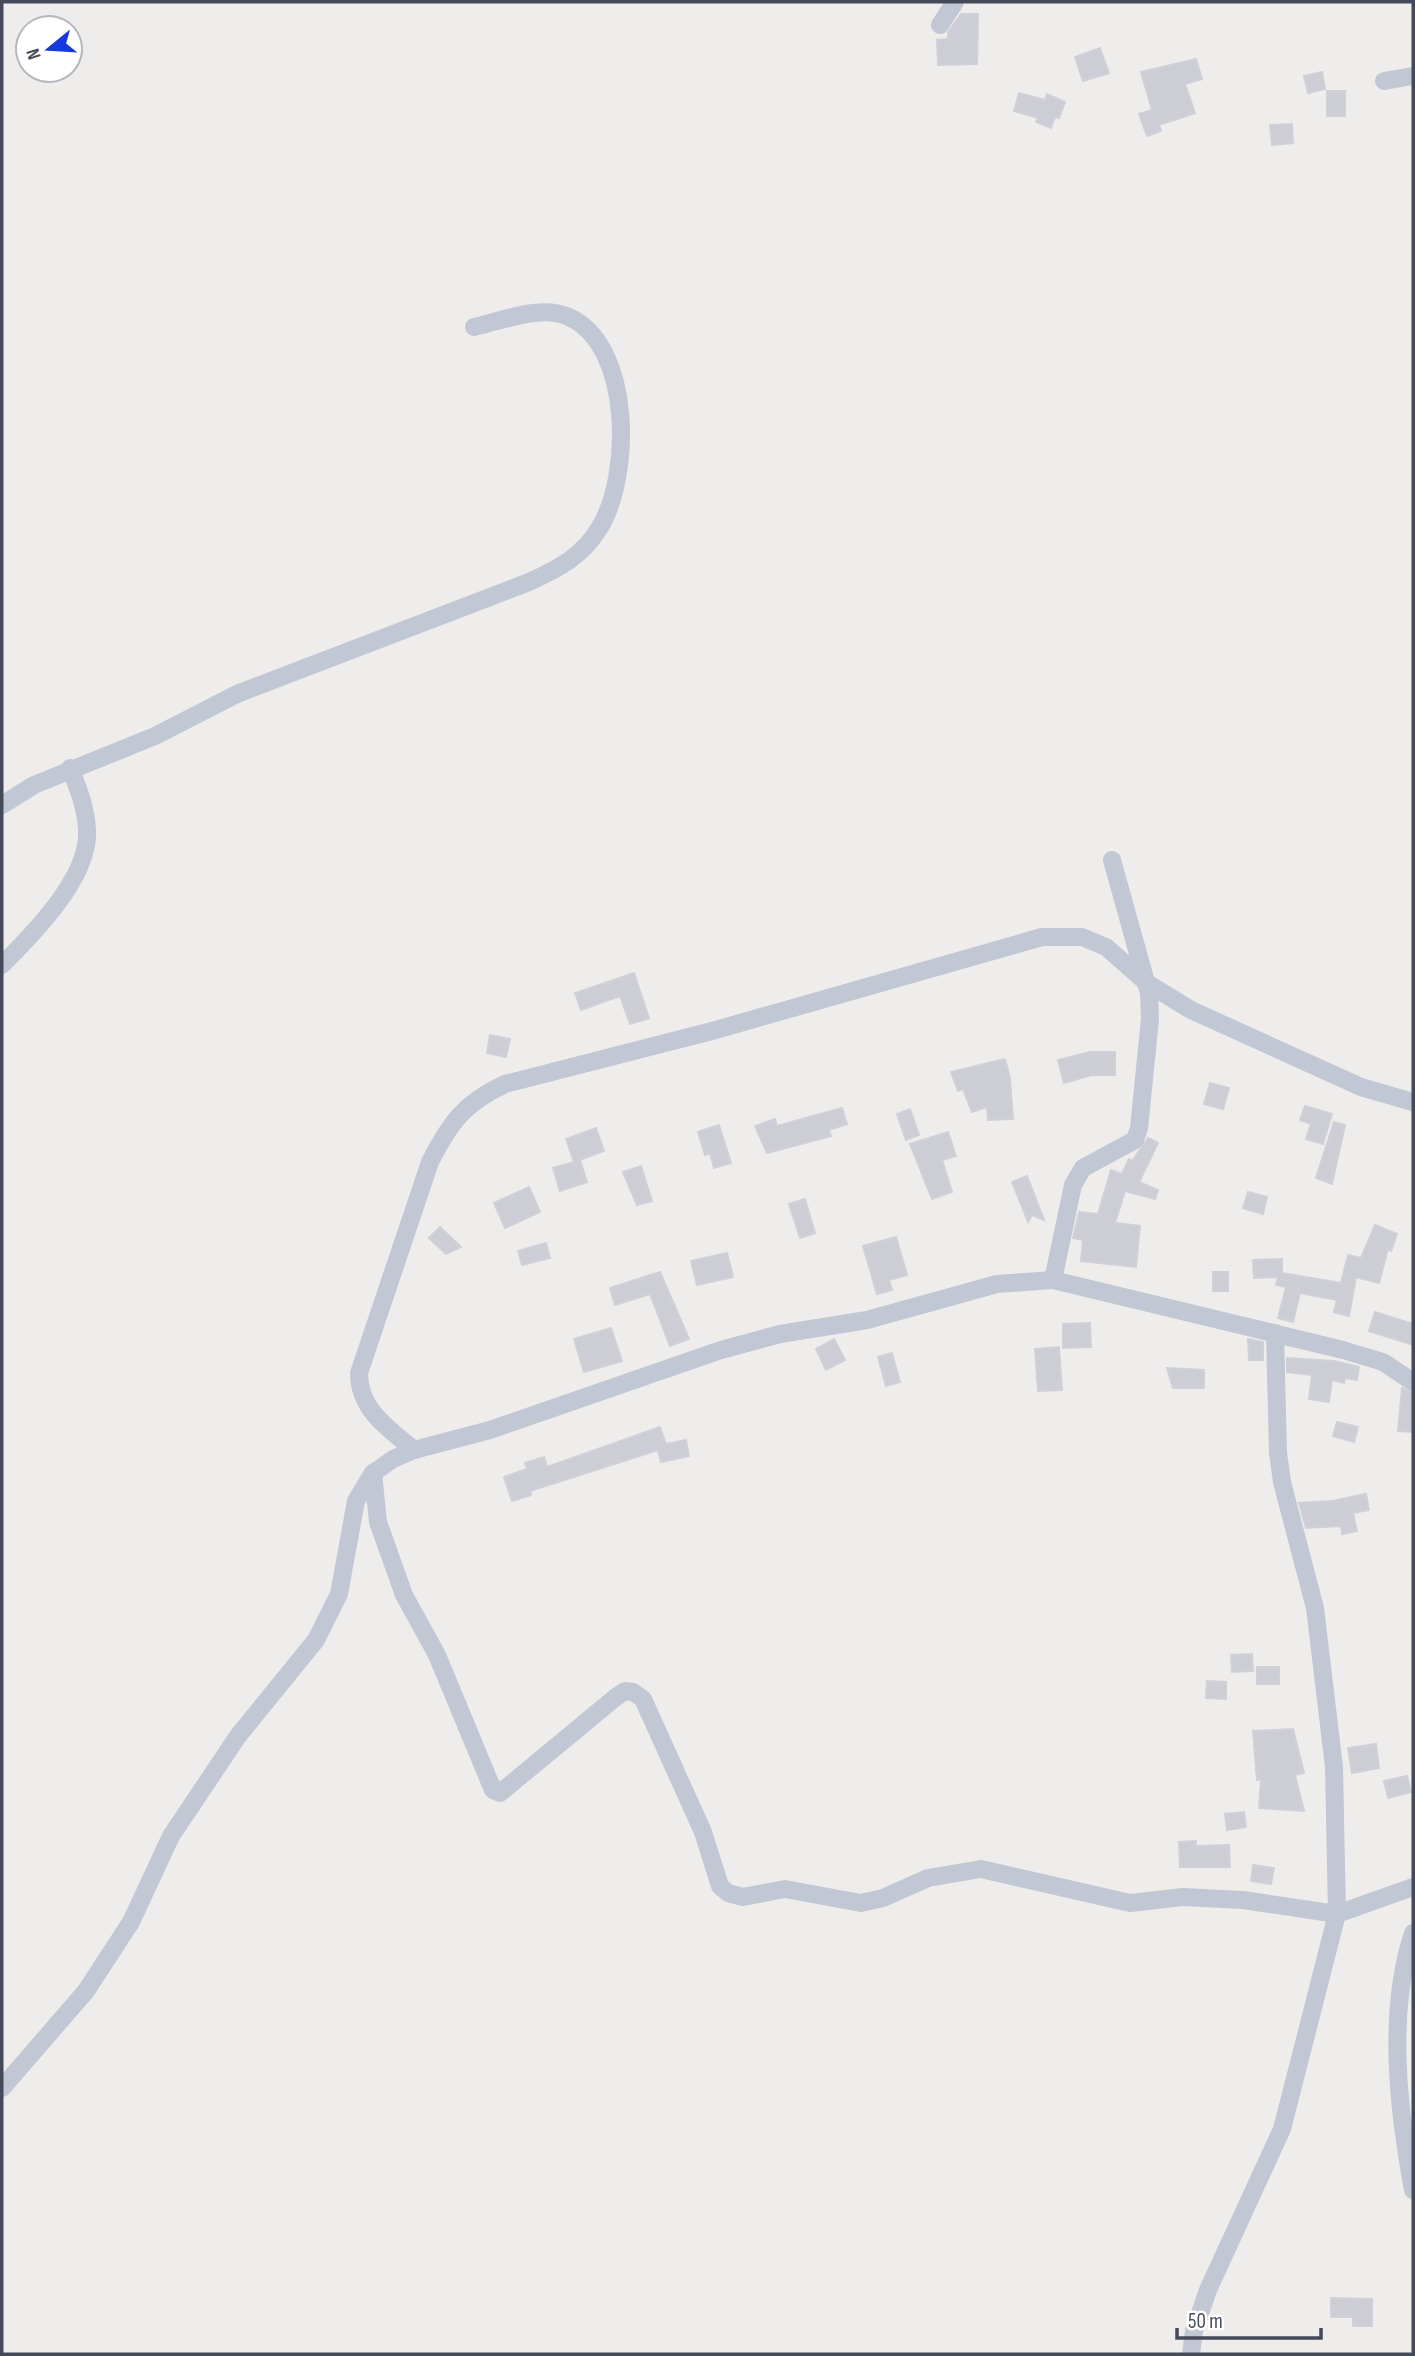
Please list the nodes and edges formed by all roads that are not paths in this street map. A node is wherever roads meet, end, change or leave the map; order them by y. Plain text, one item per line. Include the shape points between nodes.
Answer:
1 (955, 2) edge
2 (940, 24) dead end
3 (1413, 76) edge
4 (1384, 81) dead end
5 (474, 327) dead end
6 (70, 768) junction
7 (2, 805) edge
8 (1112, 860) dead end
9 (2, 965) edge
10 (1147, 983) junction
11 (1413, 1102) edge
12 (1053, 1280) junction
13 (1275, 1333) junction
14 (1413, 1382) edge
15 (414, 1450) junction
16 (373, 1473) junction
17 (1413, 1887) edge
18 (1337, 1914) junction
19 (1413, 1933) edge
20 (2, 2088) edge
21 (1413, 2190) edge
22 (1191, 2354) edge

1 - 2 street
3 - 4 street
5 - 6 street via 526,314 568,316 586,328 602,349 617,396 620,459 613,497 601,526 583,550 561,568 530,582 237,694 155,736
6 - 7 street
6 - 9 street via 84,804 88,834 79,865 58,903
8 - 10 street
10 - 11 street via 1191,1010 1361,1087
10 - 12 street via 1150,1018 1139,1128 1135,1140 1083,1168 1073,1185
10 - 15 street via 1106,947 1082,937 1042,937 712,1031 505,1084 480,1096 462,1111 430,1162 359,1373 366,1405
12 - 13 street
12 - 15 street via 997,1284 867,1320 780,1334 490,1430
13 - 14 street via 1383,1362
13 - 18 street via 1278,1453 1315,1608 1334,1767
15 - 16 street
16 - 18 street via 378,1522 404,1595 437,1655 494,1790 500,1793 616,1697 633,1692 643,1699 654,1720 703,1832 720,1886 728,1893 743,1897 785,1889 861,1903 928,1878 981,1870 1130,1903 1184,1897 1243,1900
16 - 20 street via 356,1501 339,1594 316,1640 238,1736 177,1825 131,1922 86,1991
17 - 18 street
18 - 22 street via 1282,2129 1208,2290
19 - 21 street via 1397,2038 1399,2097

